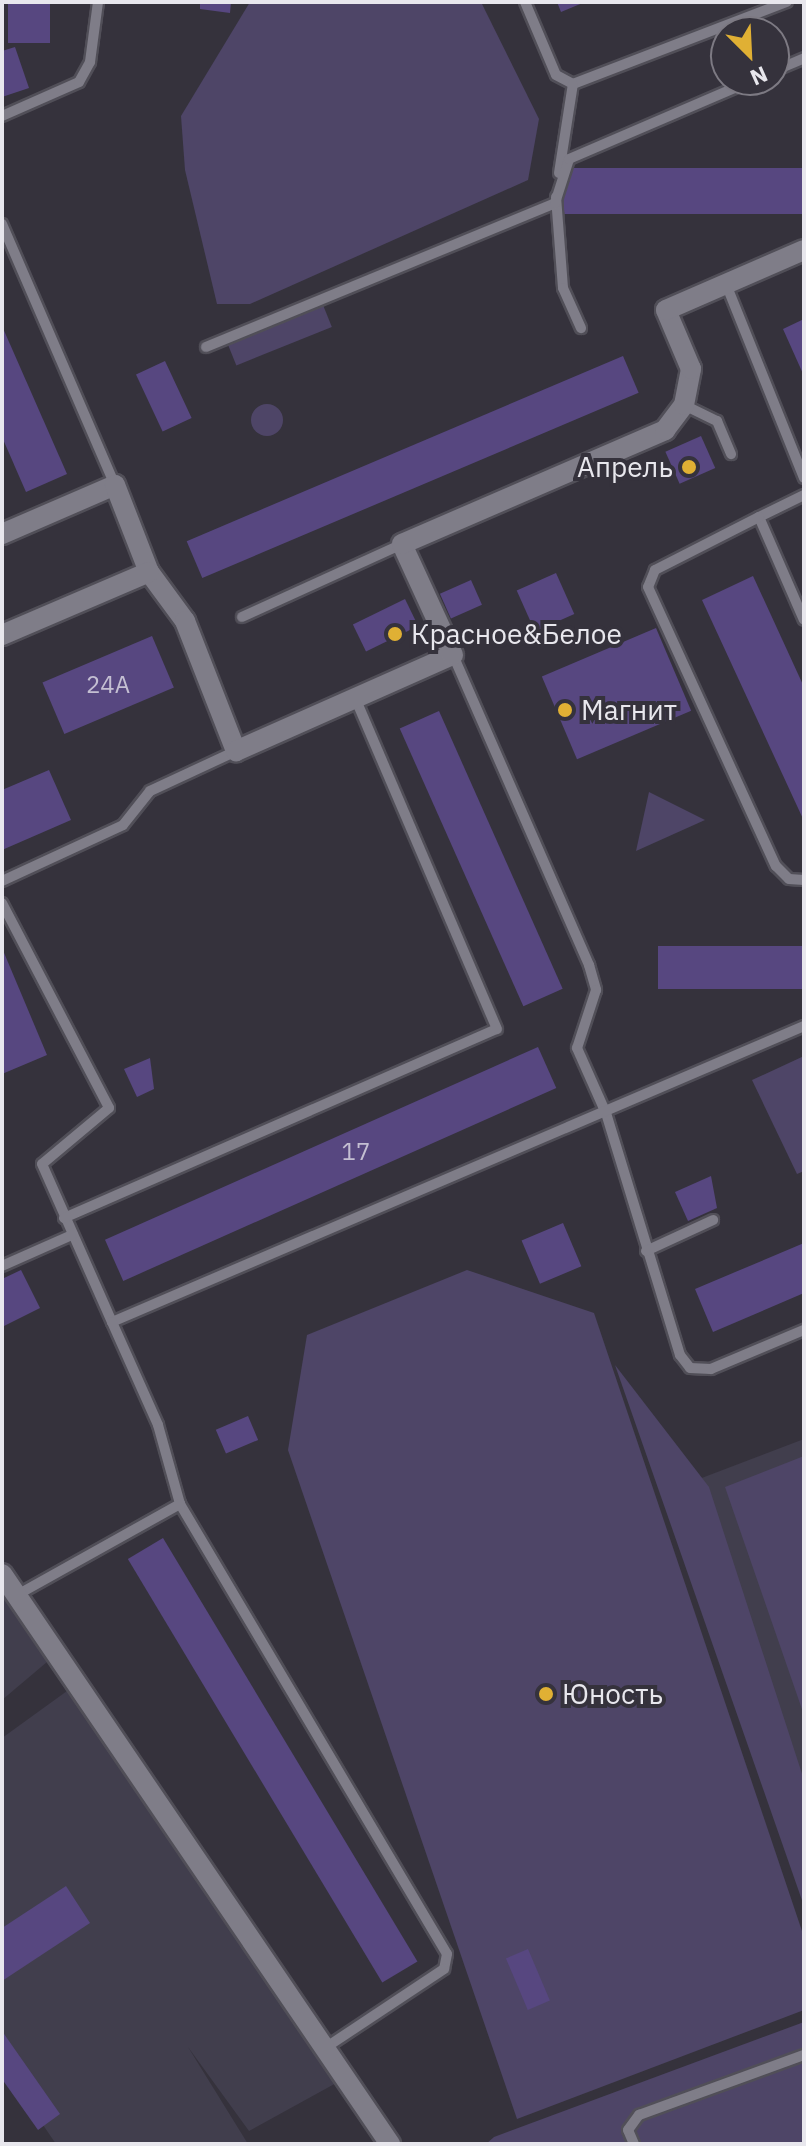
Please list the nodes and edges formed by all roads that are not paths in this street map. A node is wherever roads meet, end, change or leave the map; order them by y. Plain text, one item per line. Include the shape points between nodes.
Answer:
1 (98, 2) edge
2 (525, 2) edge
3 (787, 2) edge
4 (573, 84) junction
5 (716, 96) edge
6 (2, 116) edge
7 (555, 203) junction
8 (2, 224) edge
9 (804, 250) edge
10 (726, 284) junction
11 (581, 328) dead end
12 (206, 347) dead end
13 (684, 405) junction
14 (731, 454) dead end
15 (804, 478) edge
16 (115, 485) junction
17 (804, 495) edge
18 (759, 517) junction
19 (2, 534) edge
20 (402, 544) junction
21 (149, 572) junction
22 (242, 617) dead end
23 (804, 620) edge
24 (2, 635) edge
25 (453, 655) junction
26 (355, 698) junction
27 (236, 751) junction
28 (804, 880) edge
29 (2, 881) edge
30 (2, 903) edge
31 (804, 1026) edge
32 (606, 1113) junction
33 (64, 1218) junction
34 (713, 1220) dead end
35 (72, 1235) junction
36 (646, 1251) junction
37 (2, 1266) edge
38 (112, 1322) junction
39 (804, 1330) edge
40 (180, 1504) junction
41 (2, 1574) edge
42 (17, 1595) junction
43 (325, 2048) junction
44 (804, 2055) edge
45 (390, 2144) edge
46 (634, 2144) edge

1 - 6 lane via 90,62 79,82
2 - 4 lane via 556,75
3 - 4 lane
4 - 7 lane
5 - 7 lane via 569,159
7 - 11 lane via 563,288
7 - 12 lane
8 - 16 lane
9 - 10 street
10 - 13 street via 666,310 691,369
10 - 15 lane
13 - 14 lane via 717,421
13 - 20 street via 665,430
16 - 19 street
16 - 21 street
17 - 18 lane
18 - 23 lane
18 - 28 lane via 655,570 648,587 776,866 789,879
20 - 22 lane
20 - 25 street
21 - 24 street
21 - 27 street via 185,621
25 - 26 street
25 - 32 lane via 589,965 596,990 577,1048
26 - 27 street
26 - 33 lane via 497,1029
27 - 29 lane via 150,791 123,825
30 - 33 lane via 109,1108 42,1164
31 - 32 lane
32 - 36 lane
32 - 38 lane
33 - 35 lane
34 - 36 lane
35 - 37 lane
35 - 38 lane
36 - 39 lane via 690,1368 711,1369
38 - 40 lane via 158,1425
40 - 42 lane
40 - 43 lane via 447,1954 444,1969
41 - 42 street
42 - 43 street
43 - 45 street
44 - 46 lane via 639,2115 628,2130

